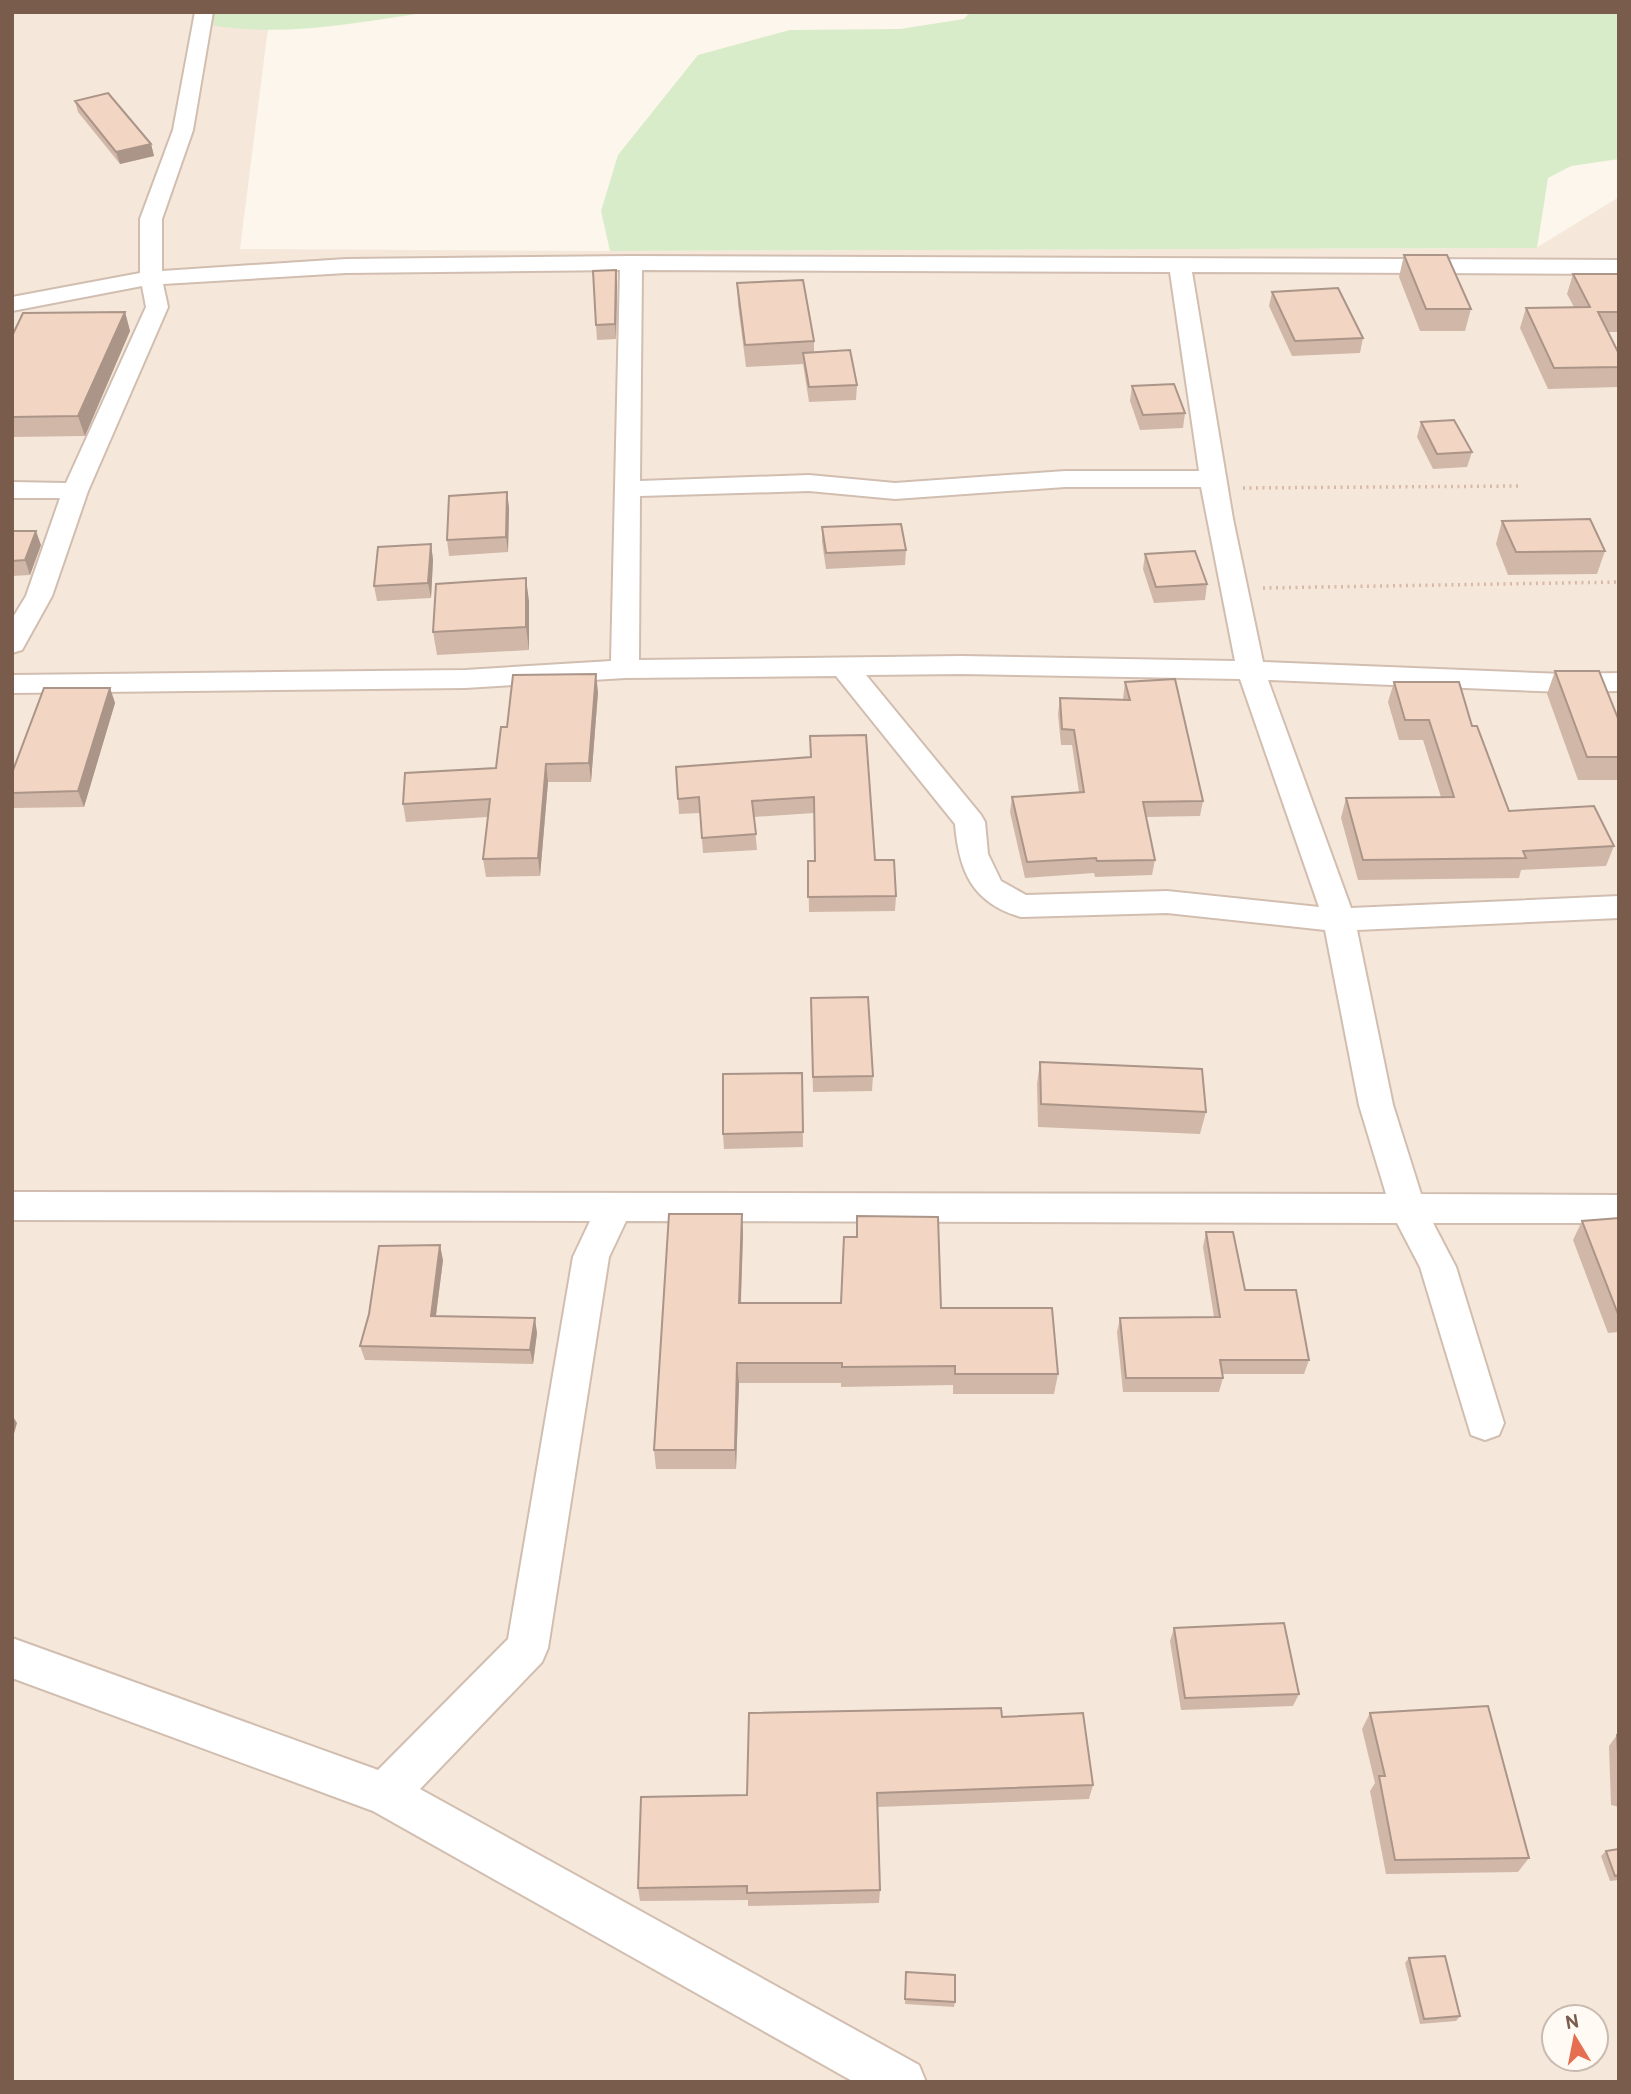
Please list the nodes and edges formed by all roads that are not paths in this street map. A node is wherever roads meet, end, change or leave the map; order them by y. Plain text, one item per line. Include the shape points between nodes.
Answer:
1 (204, 12) edge
2 (631, 263) junction
3 (1180, 265) junction
4 (1619, 267) edge
5 (151, 278) junction
6 (12, 304) edge
7 (1212, 484) junction
8 (628, 489) junction
9 (12, 490) edge
10 (75, 491) junction
11 (12, 644) edge
12 (844, 667) junction
13 (625, 669) junction
14 (1251, 670) junction
15 (1619, 682) edge
16 (12, 684) edge
17 (1619, 907) edge
18 (1339, 920) junction
19 (12, 1206) edge
20 (615, 1207) junction
21 (1408, 1209) junction
22 (1619, 1209) edge
23 (1485, 1423) dead end
24 (12, 1658) edge
25 (384, 1794) junction
26 (902, 2082) edge

1 - 5 street via 183,130 151,219
2 - 3 street
2 - 5 street via 345,266
2 - 8 street
3 - 4 street
3 - 7 street
5 - 6 street
5 - 10 street via 157,307
7 - 8 street via 1065,480 895,491 809,483
7 - 14 street
8 - 13 street
9 - 10 street
10 - 11 street via 39,596
12 - 13 street
12 - 14 street
12 - 18 street via 970,822 973,853 989,888 1021,906 1167,902
13 - 16 street via 465,679
14 - 15 street
14 - 18 street
17 - 18 street
18 - 21 street via 1376,1105
19 - 20 street
20 - 21 street
20 - 25 street via 591,1257 527,1648
21 - 22 street
21 - 23 street via 1438,1267
24 - 25 street
25 - 26 street

